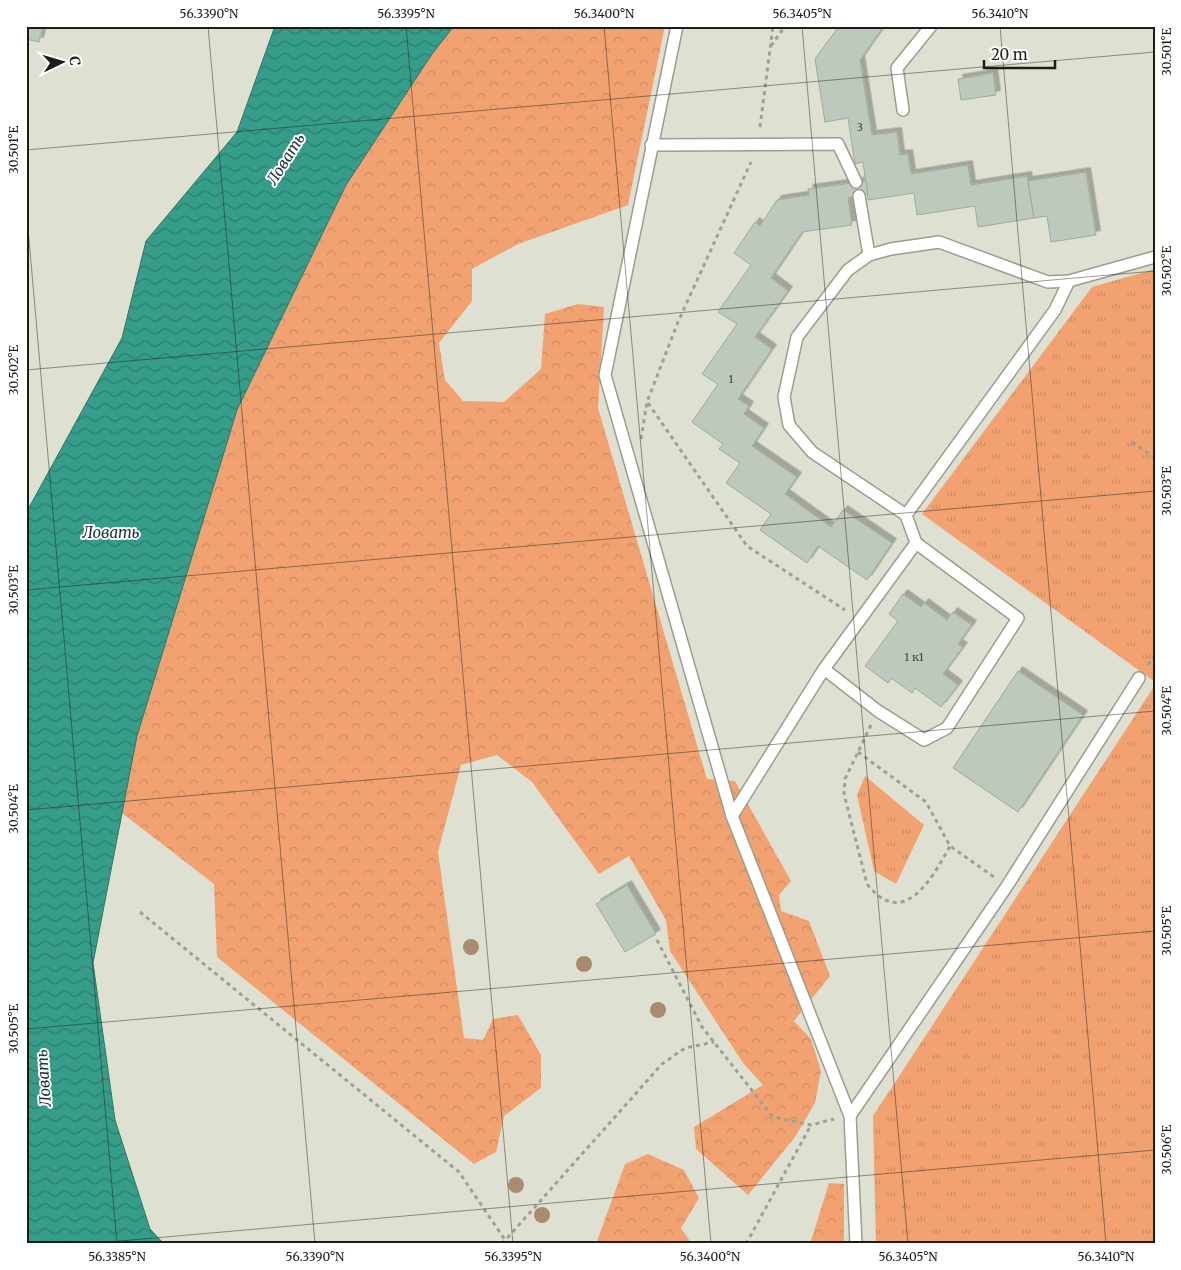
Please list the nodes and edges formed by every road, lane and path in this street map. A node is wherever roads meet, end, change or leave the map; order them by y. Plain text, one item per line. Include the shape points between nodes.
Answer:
1 (676, 26) edge
2 (773, 26) edge
3 (785, 26) edge
4 (931, 26) edge
5 (770, 46) junction
6 (903, 110) dead end
7 (651, 145) junction
8 (757, 145) junction
9 (856, 182) dead end
10 (859, 196) dead end
11 (869, 255) junction
12 (1155, 257) edge
13 (1069, 281) junction
14 (647, 402) junction
15 (1132, 442) dead end
16 (1155, 458) edge
17 (631, 465) junction
18 (906, 515) junction
19 (916, 543) junction
20 (860, 620) junction
21 (824, 669) junction
22 (1139, 678) dead end
23 (878, 711) junction
24 (858, 752) junction
25 (732, 816) junction
26 (950, 846) junction
27 (1007, 886) junction
28 (140, 912) dead end
29 (657, 940) dead end
30 (714, 1042) junction
31 (850, 1116) junction
32 (811, 1125) junction
33 (504, 1242) edge
34 (746, 1244) edge
35 (856, 1244) edge

1 - 7 lane
2 - 5 path
3 - 5 path
4 - 6 lane via 897,68
5 - 8 path
7 - 8 lane
7 - 17 lane via 605,376
8 - 9 lane via 838,144
8 - 14 path via 678,322
10 - 11 lane
11 - 13 lane via 939,242 1048,282
11 - 18 lane via 848,270 797,337 784,397 789,425 812,452
12 - 13 lane
13 - 18 lane via 1055,310
14 - 17 path via 644,432
14 - 20 path via 747,546
15 - 16 path
17 - 25 lane
18 - 19 lane
19 - 20 lane
19 - 23 lane via 1018,618 947,728 924,740
20 - 21 lane
21 - 23 lane
21 - 25 lane
22 - 27 lane
23 - 24 path
24 - 26 path via 926,802
24 - 26 path via 845,779 844,794 867,884 875,894 889,902 903,901 919,894 932,879
25 - 31 lane
26 - 27 path
27 - 31 lane
28 - 33 path via 459,1172
29 - 30 path via 702,1027
30 - 32 path via 773,1117
30 - 33 path via 685,1048 662,1064
31 - 32 path
31 - 35 lane
32 - 34 path

